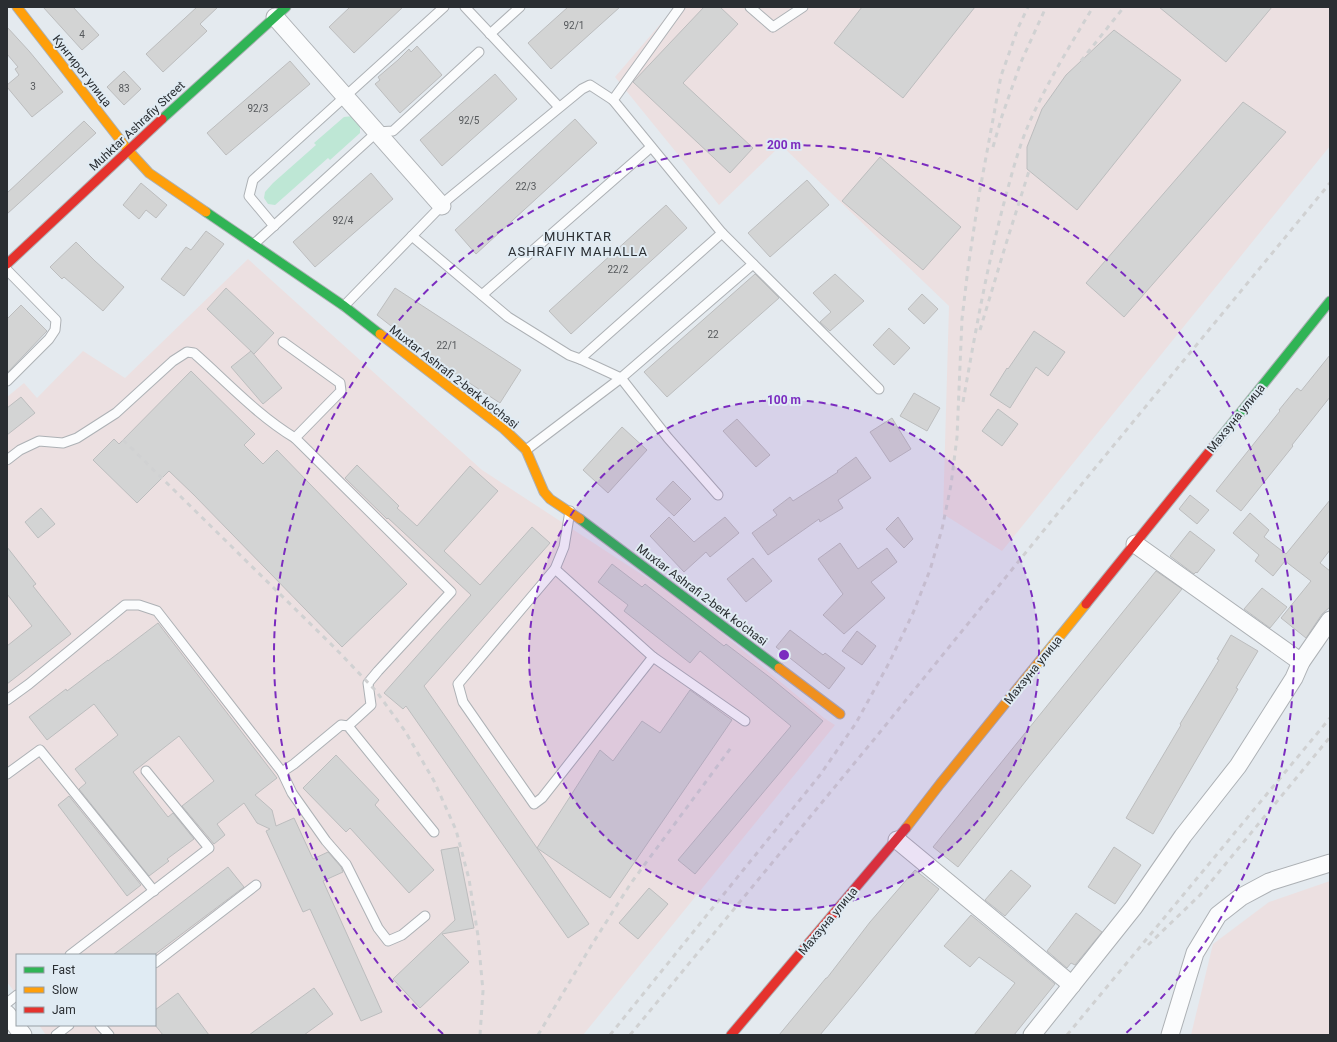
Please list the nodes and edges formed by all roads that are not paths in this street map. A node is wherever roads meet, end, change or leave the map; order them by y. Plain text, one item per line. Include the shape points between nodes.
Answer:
1 (17, 7) edge
2 (444, 7) edge
3 (465, 7) edge
4 (520, 7) edge
5 (680, 7) edge
6 (750, 7) edge
7 (803, 7) edge
8 (281, 12) edge
9 (490, 34) junction
10 (479, 52) dead end
11 (345, 96) junction
12 (613, 100) junction
13 (560, 107) junction
14 (377, 132) junction
15 (651, 146) junction
16 (128, 150) junction
17 (442, 206) junction
18 (274, 226) junction
19 (722, 233) junction
20 (412, 236) junction
21 (254, 244) junction
22 (7, 264) edge
23 (753, 264) junction
24 (7, 270) edge
25 (482, 295) junction
26 (1330, 301) edge
27 (344, 306) junction
28 (283, 342) dead end
29 (580, 359) junction
30 (621, 378) junction
31 (7, 381) edge
32 (879, 388) dead end
33 (295, 438) junction
34 (526, 450) junction
35 (7, 460) edge
36 (718, 495) dead end
37 (570, 511) junction
38 (1135, 544) junction
39 (555, 569) junction
40 (1330, 620) edge
41 (653, 657) junction
42 (1301, 662) junction
43 (7, 700) edge
44 (840, 714) dead end
45 (746, 722) dead end
46 (348, 726) junction
47 (146, 771) dead end
48 (282, 772) junction
49 (7, 774) edge
50 (434, 832) dead end
51 (897, 840) junction
52 (1330, 863) edge
53 (256, 885) dead end
54 (154, 891) junction
55 (425, 916) dead end
56 (71, 954) edge
57 (156, 962) edge
58 (1072, 985) junction
59 (16, 996) edge
60 (7, 1003) edge
61 (7, 1014) edge
62 (16, 1026) edge
63 (16, 1026) edge
64 (68, 1026) edge
65 (101, 1026) edge
66 (23, 1035) edge
67 (56, 1035) edge
68 (109, 1035) edge
69 (731, 1035) edge
70 (1032, 1035) edge
71 (1170, 1035) edge

1 - 16 street, Кунгирот улица
2 - 11 lane
3 - 9 lane
4 - 9 lane
5 - 12 lane
6 - 7 lane via 773,27
8 - 11 street
8 - 16 street, Muhktar Ashrafiy Street
9 - 13 lane
10 - 14 lane via 393,131
11 - 14 street
11 - 18 lane via 253,180 249,196
12 - 13 lane via 590,85
12 - 15 lane
13 - 17 lane
14 - 17 street
14 - 18 lane
15 - 19 lane
15 - 25 lane
16 - 21 street, Muxtar Ashrafi 2-berk ko'chasi via 149,173
16 - 22 street, Muhktar Ashrafiy Street
17 - 20 lane
18 - 21 lane
19 - 23 lane
19 - 29 lane
20 - 25 lane
20 - 27 lane
21 - 27 street, Muxtar Ashrafi 2-berk ko'chasi
23 - 30 lane
23 - 32 lane
24 - 31 lane via 56,320 55,330 49,340
25 - 29 lane via 508,317 569,355
26 - 38 street, Махзуна улица
27 - 34 street, Muxtar Ashrafi 2-berk ko'chasi via 504,429
28 - 33 lane via 340,383 341,391
29 - 30 lane
30 - 34 lane
30 - 36 lane via 668,438
33 - 35 lane via 259,412 194,352 187,352 172,361 116,413 78,438 63,443 39,441
33 - 46 lane via 451,592 368,683 371,705
34 - 37 street, Muxtar Ashrafi 2-berk ko'chasi via 544,492 550,499
37 - 39 lane via 564,547
37 - 44 street, Muxtar Ashrafi 2-berk ko'chasi
38 - 42 street
38 - 51 street, Махзуна улица
39 - 41 lane
39 - 41 lane via 458,684 463,702 534,804 542,798
40 - 42 street
41 - 45 lane
42 - 58 street via 1294,678 1238,766 1183,836 1134,907
43 - 48 lane via 125,605 139,605 157,611
46 - 48 lane via 340,724
46 - 50 lane
47 - 54 lane via 209,848
48 - 55 lane via 292,793 346,864 378,928 388,941 402,935
49 - 54 lane via 40,750
51 - 58 street
51 - 69 street, Махзуна улица
52 - 71 street via 1268,882 1240,897 1218,915 1195,953
53 - 57 lane
54 - 56 lane
58 - 70 street
59 - 60 lane
61 - 63 street
62 - 66 street
64 - 67 lane
65 - 68 lane

